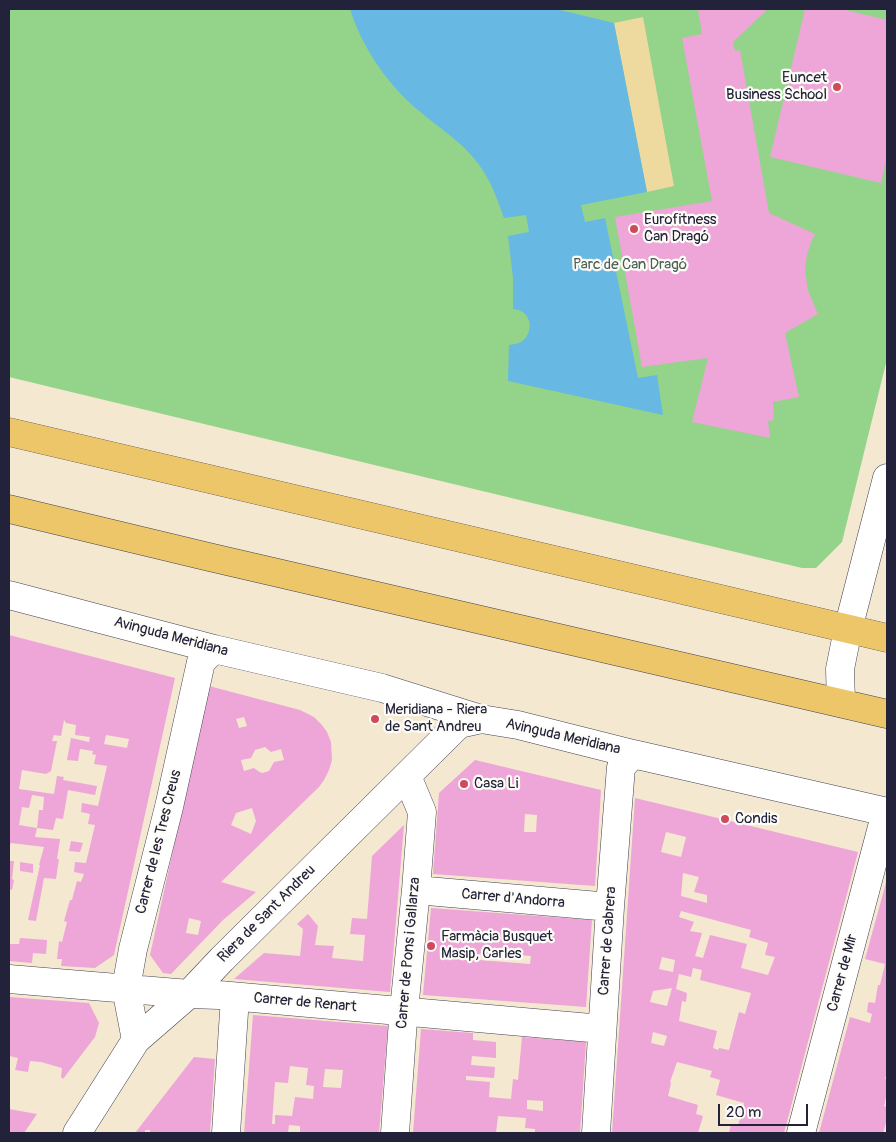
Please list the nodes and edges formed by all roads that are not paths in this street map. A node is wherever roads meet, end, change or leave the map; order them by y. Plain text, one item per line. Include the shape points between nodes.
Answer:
1 (9, 432) edge
2 (887, 478) edge
3 (9, 509) edge
4 (9, 595) edge
5 (848, 629) junction
6 (887, 638) edge
7 (214, 649) junction
8 (841, 703) junction
9 (887, 714) edge
10 (481, 718) junction
11 (633, 754) junction
12 (407, 776) junction
13 (887, 812) edge
14 (416, 890) junction
15 (610, 907) junction
16 (9, 979) edge
17 (126, 988) junction
18 (189, 994) junction
19 (235, 997) junction
20 (404, 1012) junction
21 (602, 1029) junction
22 (136, 1040) junction
23 (77, 1133) edge
24 (226, 1133) edge
25 (395, 1133) edge
26 (596, 1133) edge
27 (801, 1133) edge

1 - 5 main road
2 - 5 street
3 - 8 main road
4 - 7 street, Avinguda Meridiana
5 - 6 main road
5 - 8 street via 840,669
7 - 10 street, Avinguda Meridiana via 382,688
7 - 17 street, Carrer de les Tres Creus via 201,662
8 - 9 main road
10 - 11 street, Avinguda Meridiana
10 - 12 street, Riera de Sant Andreu via 459,724
11 - 13 street, Avinguda Meridiana
11 - 15 street, Carrer de Cabrera via 621,767
12 - 14 street, Carrer de Pons i Gallarza via 422,812
12 - 18 street, Riera de Sant Andreu
13 - 27 street, Carrer de Mir
14 - 15 street, Carrer d'Andorra
14 - 20 street, Carrer de Pons i Gallarza
15 - 21 street, Carrer de Cabrera
16 - 17 street, Carrer de Renart
17 - 18 street, Carrer de Renart
17 - 22 street, Carrer de les Tres Creus
18 - 19 street, Carrer de Renart
18 - 22 street, Riera de Sant Andreu
19 - 20 street, Carrer de Renart
19 - 24 street
20 - 21 street, Carrer de Renart
20 - 25 street, Carrer de Pons i Gallarza
21 - 26 street, Carrer de Cabrera
22 - 23 street, Riera de Sant Andreu

